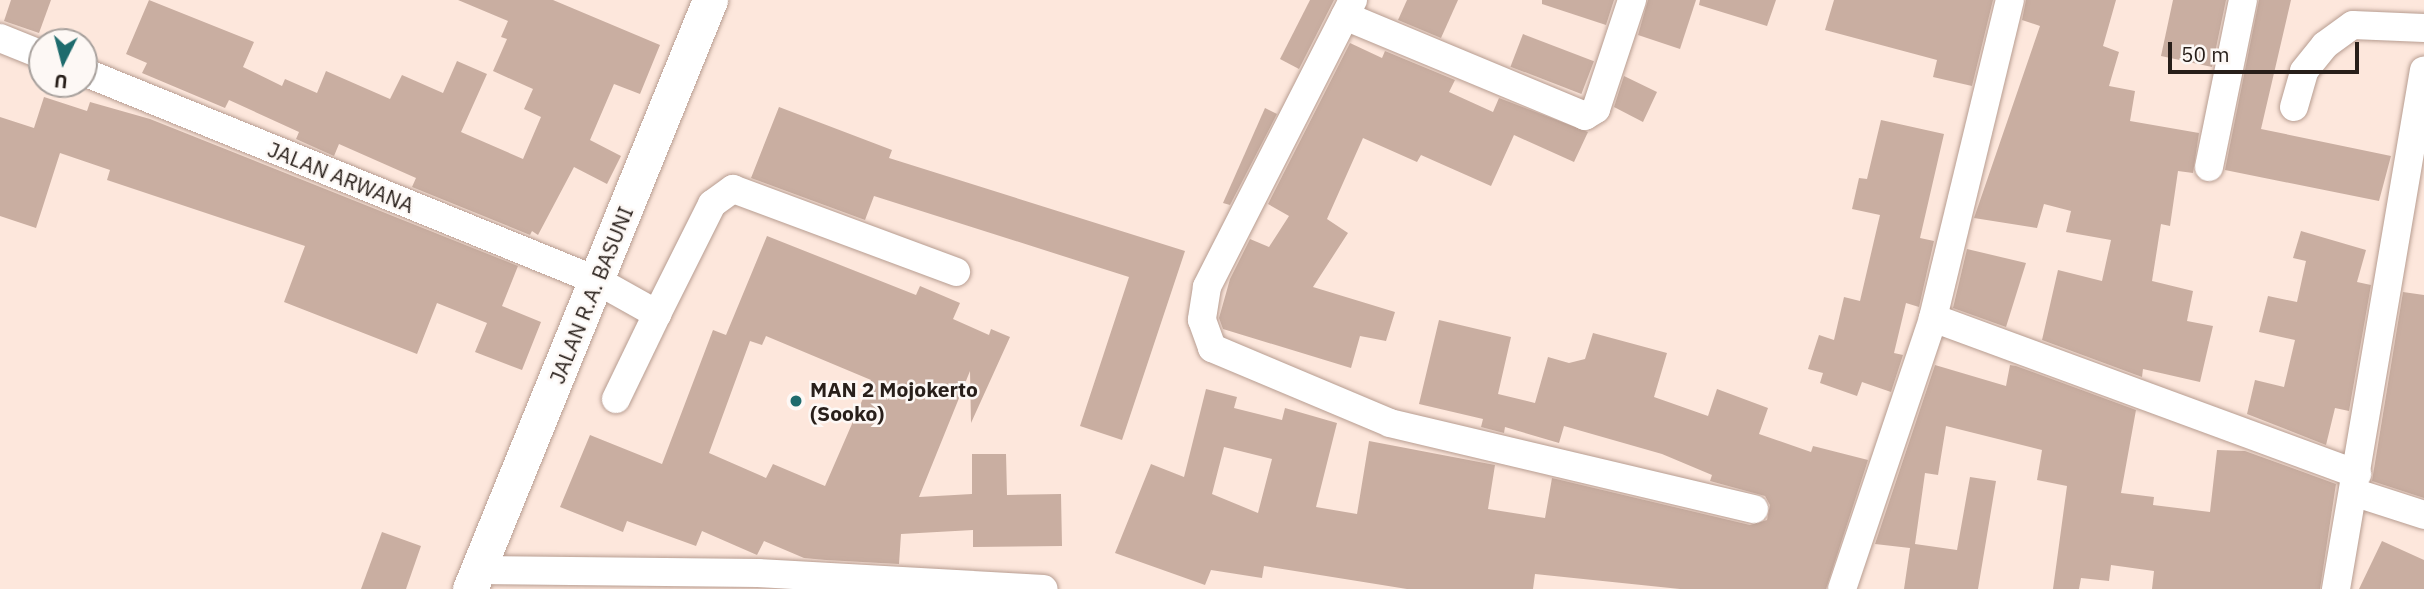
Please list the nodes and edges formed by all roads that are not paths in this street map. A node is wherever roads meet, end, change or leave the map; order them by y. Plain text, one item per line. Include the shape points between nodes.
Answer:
1 (710, 0) edge
2 (1632, 0) edge
3 (2010, 0) edge
4 (2243, 0) edge
5 (1349, 8) edge
6 (2424, 28) edge
7 (0, 38) edge
8 (28, 49) edge
9 (2424, 70) edge
10 (98, 78) edge
11 (2294, 107) dead end
12 (2208, 167) dead end
13 (956, 272) dead end
14 (598, 281) junction
15 (657, 314) junction
16 (1933, 318) junction
17 (616, 399) dead end
18 (2355, 483) junction
19 (1754, 509) dead end
20 (2424, 515) edge
21 (474, 580) edge
22 (1045, 589) edge
23 (1842, 589) edge
24 (2336, 589) edge

1 - 14 main road, JALAN R.A. BASUNI
2 - 5 street via 1596,109 1585,116
3 - 16 street
4 - 12 street
5 - 19 street via 1207,287 1202,320 1212,348 1390,423
6 - 11 street via 2353,25 2326,45 2304,71
7 - 8 street
9 - 18 street
10 - 14 street, JALAN ARWANA
13 - 15 street via 733,189 712,204
14 - 15 street, JALAN ARWANA
14 - 21 main road, JALAN R.A. BASUNI
15 - 17 street
16 - 18 street
16 - 23 street
18 - 20 street
18 - 24 street
21 - 22 street via 758,573

